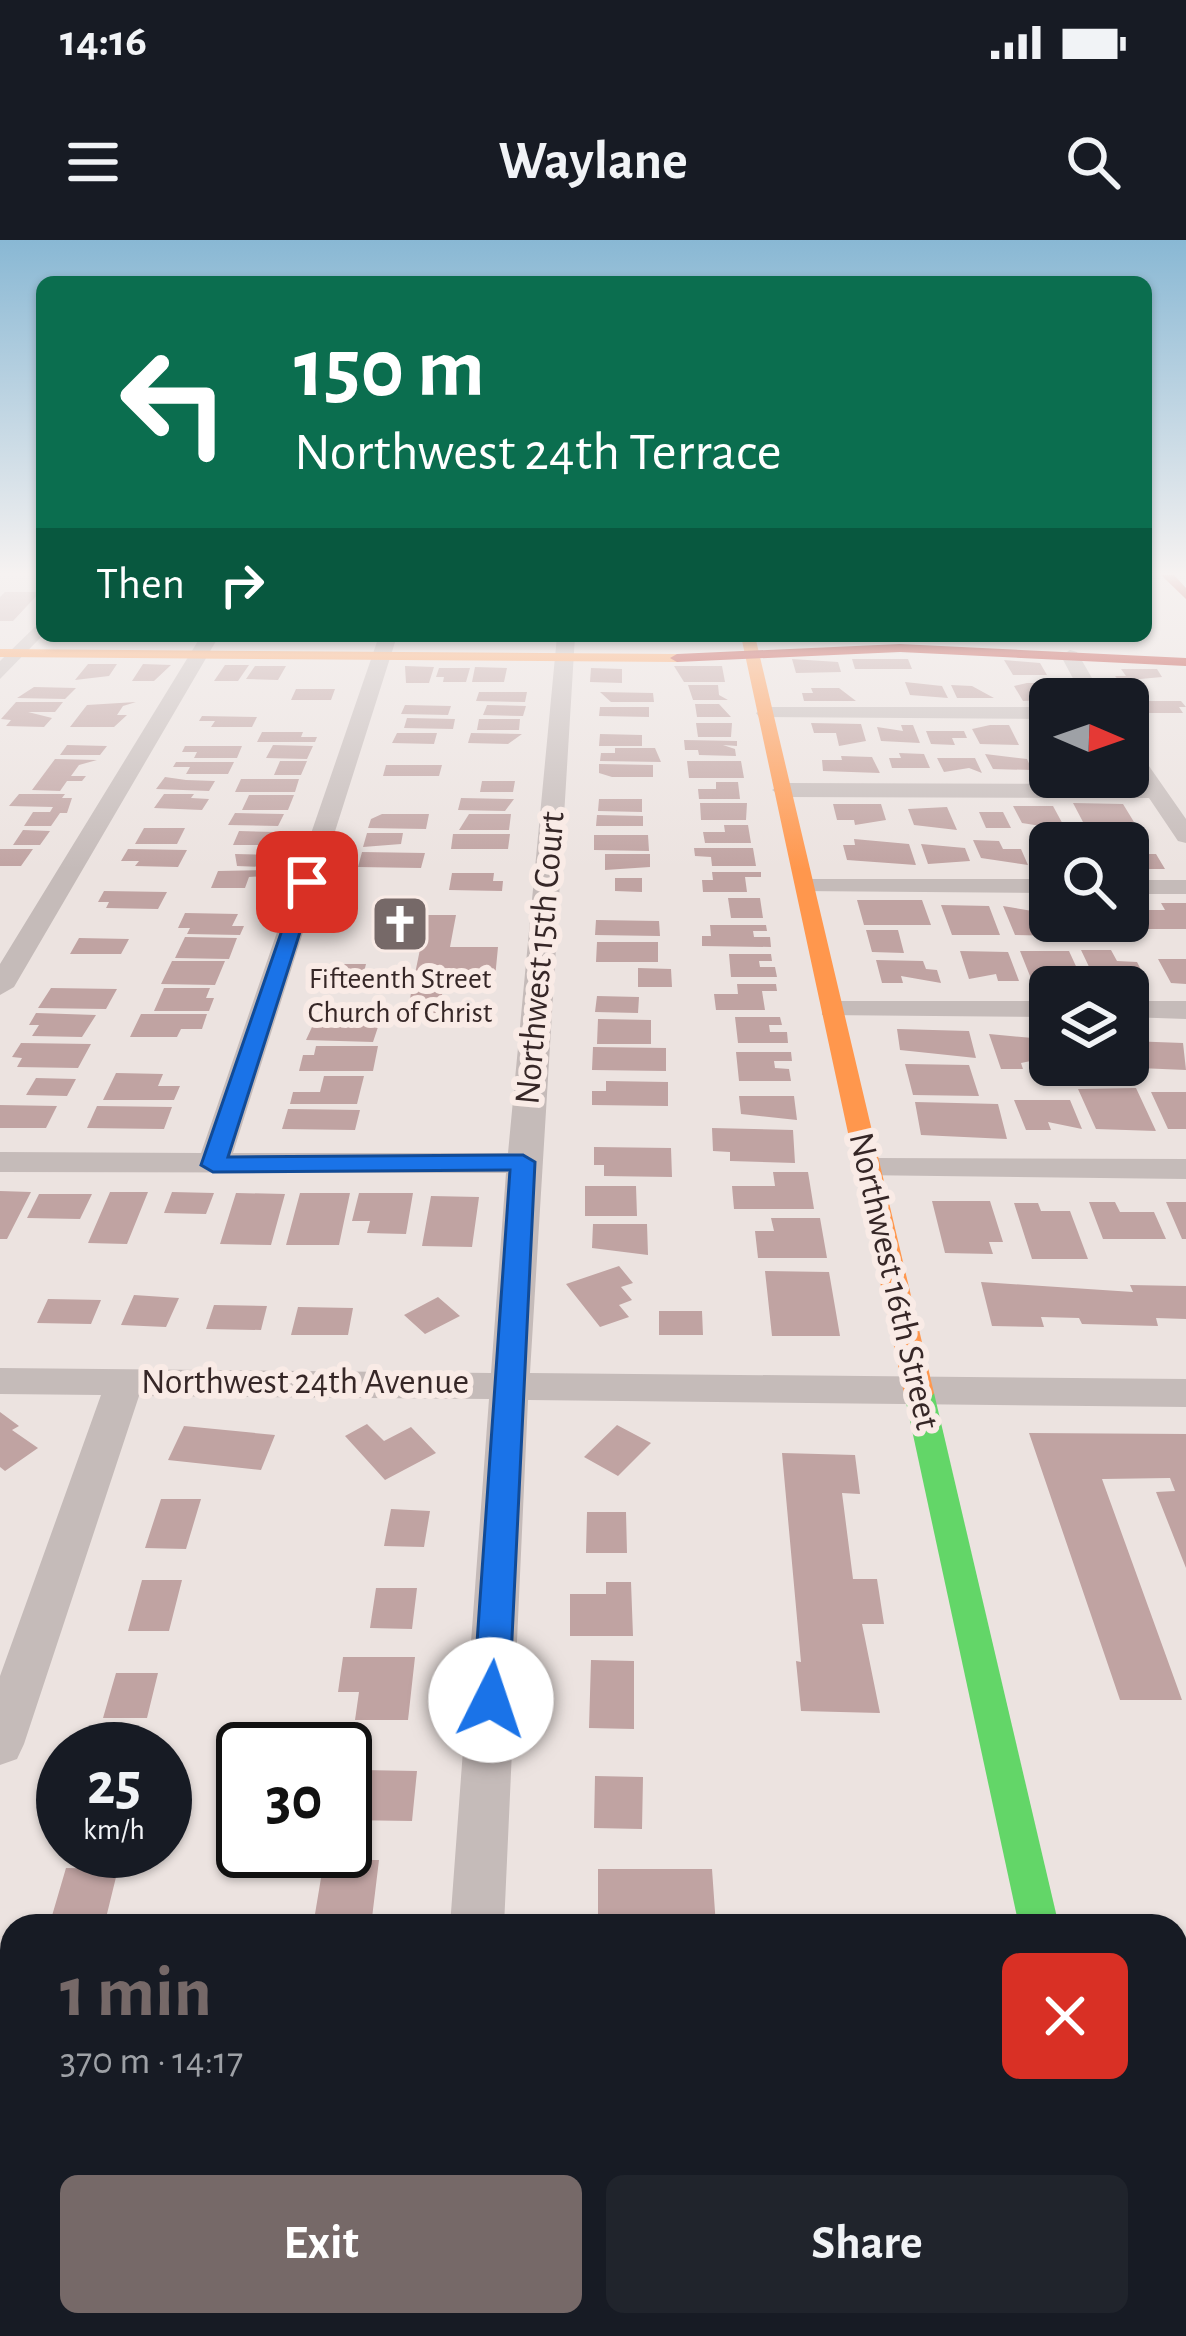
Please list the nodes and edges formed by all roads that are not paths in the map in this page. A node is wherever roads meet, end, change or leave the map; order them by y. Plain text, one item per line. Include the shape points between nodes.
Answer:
1 (188, 673) edge
2 (375, 673) edge
3 (563, 673) edge
4 (757, 673) edge
5 (766, 713) junction
6 (1029, 713) edge
7 (1149, 782) edge
8 (783, 790) junction
9 (1155, 791) junction
10 (1186, 836) edge
11 (807, 886) junction
12 (1029, 886) edge
13 (1149, 887) edge
14 (1186, 887) edge
15 (0, 987) edge
16 (832, 1009) junction
17 (1029, 1009) edge
18 (1149, 1010) edge
19 (1186, 1010) edge
20 (0, 1162) edge
21 (523, 1162) junction
22 (213, 1165) junction
23 (869, 1168) junction
24 (1186, 1169) edge
25 (0, 1381) edge
26 (125, 1381) junction
27 (512, 1384) junction
28 (919, 1387) junction
29 (1186, 1393) edge
30 (0, 1744) edge
31 (478, 1914) edge
32 (1036, 1914) edge

1 - 15 street
2 - 22 street
3 - 21 street, Northwest 15th Court
4 - 5 street, Northwest 16th Street
5 - 6 street
5 - 8 street, Northwest 16th Street
7 - 9 street
8 - 9 street
8 - 11 street, Northwest 16th Street
9 - 10 street
11 - 12 street
11 - 16 street, Northwest 16th Street
13 - 14 street
16 - 17 street
16 - 23 street, Northwest 16th Street
18 - 19 street
20 - 22 street
21 - 22 street
21 - 27 street, Northwest 15th Court
23 - 24 street
23 - 28 street, Northwest 16th Street
25 - 26 street, Northwest 24th Avenue
26 - 27 street, Northwest 24th Avenue
26 - 30 street
27 - 28 street, Northwest 24th Avenue
27 - 31 street, Northwest 15th Court
28 - 29 street, Northwest 24th Avenue
28 - 32 street, Northwest 16th Street

